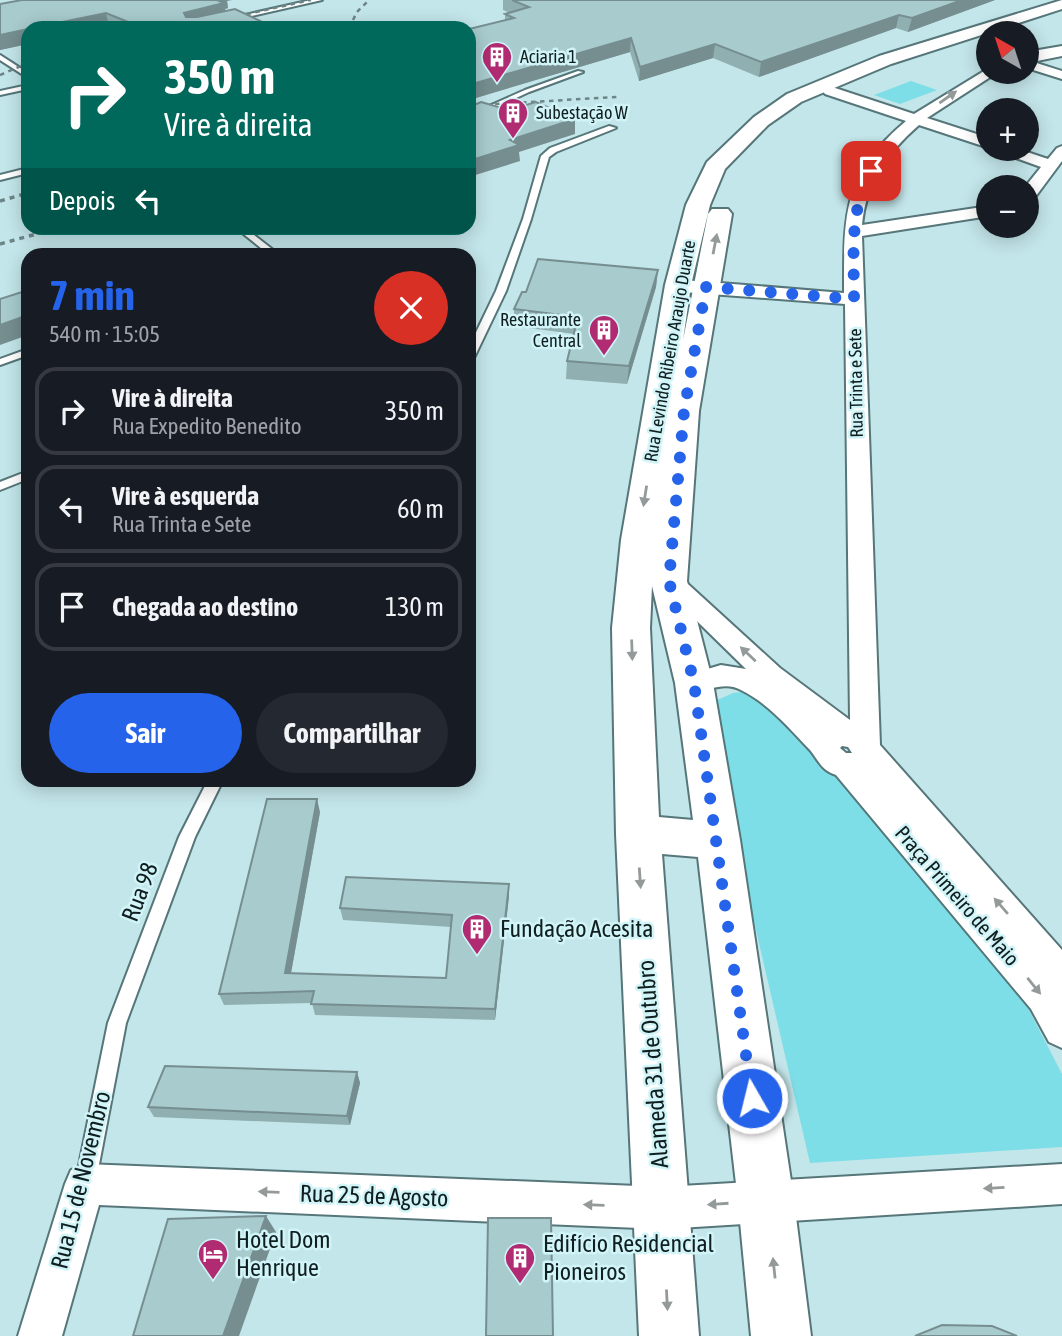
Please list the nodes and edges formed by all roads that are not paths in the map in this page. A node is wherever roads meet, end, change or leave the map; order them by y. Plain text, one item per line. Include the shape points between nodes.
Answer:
1 (318, 0) edge
2 (1062, 4) edge
3 (222, 21) edge
4 (970, 42) junction
5 (1062, 51) edge
6 (1040, 55) edge
7 (0, 57) edge
8 (21, 66) edge
9 (14, 67) junction
10 (1040, 68) edge
11 (21, 72) edge
12 (580, 72) edge
13 (1062, 75) edge
14 (976, 80) edge
15 (21, 88) edge
16 (830, 90) junction
17 (0, 93) edge
18 (476, 114) edge
19 (918, 119) junction
20 (768, 122) junction
21 (612, 128) dead end
22 (976, 139) edge
23 (1062, 151) edge
24 (1039, 161) edge
25 (1051, 165) junction
26 (21, 172) edge
27 (0, 178) edge
28 (1039, 180) edge
29 (976, 213) edge
30 (854, 232) junction
31 (249, 235) edge
32 (266, 248) edge
33 (692, 286) junction
34 (854, 299) junction
35 (476, 343) edge
36 (21, 354) edge
37 (0, 362) edge
38 (21, 478) edge
39 (0, 486) edge
40 (652, 582) junction
41 (694, 683) junction
42 (852, 742) junction
43 (212, 787) edge
44 (638, 834) junction
45 (718, 840) junction
46 (1062, 976) edge
47 (117, 1023) joint
48 (1062, 1030) edge
49 (85, 1184) junction
50 (1062, 1184) edge
51 (766, 1201) junction
52 (663, 1208) junction
53 (40, 1336) edge
54 (669, 1336) edge
55 (781, 1336) edge

1 - 3 lane
2 - 4 main road
4 - 16 main road, Alameda 31 de Outubro
4 - 20 main road via 947,39 818,86 794,98
5 - 6 main road
7 - 9 lane
8 - 9 lane
9 - 11 lane
10 - 13 street
12 - 18 lane via 538,83
19 -> 14 street, Rua Trinta e Sete
15 - 17 lane
16 - 19 street
16 - 20 main road, Alameda 31 de Outubro
19 - 22 street
19 - 30 street, Rua Trinta e Sete via 874,165 861,189
20 - 33 main road, Alameda 31 de Outubro via 726,186
21 - 35 lane via 545,156 501,291
23 - 25 street
24 - 25 street
25 - 28 street
26 - 27 lane
29 - 30 street
30 - 34 street, Rua Trinta e Sete
31 - 32 lane
33 - 34 street
33 - 40 main road, Alameda 31 de Outubro via 684,411
34 - 42 street, Rua Trinta e Sete
36 - 37 lane
38 - 39 lane
40 - 41 main road, Alameda 31 de Outubro
42 -> 40 street
40 -> 44 main road, Alameda 31 de Outubro via 631,628
41 - 42 street, Praça Primeiro de Maio via 726,675 744,678
41 - 45 main road, Alameda 31 de Outubro
46 -> 42 street
42 -> 48 street, Praça Primeiro de Maio via 988,929 1044,997
43 - 47 lane, Rua 98 via 187,837
44 - 45 main road
44 -> 52 main road, Alameda 31 de Outubro
45 - 51 main road, Alameda 31 de Outubro
47 - 49 lane, Rua 15 de Novembro
52 -> 49 street, Rua 25 de Agosto
49 - 53 street, Rua 15 de Novembro
50 -> 51 street, Rua 25 de Agosto
51 -> 52 street, Rua 25 de Agosto
55 -> 51 main road, Alameda 31 de Outubro
52 -> 54 main road, Alameda 31 de Outubro

